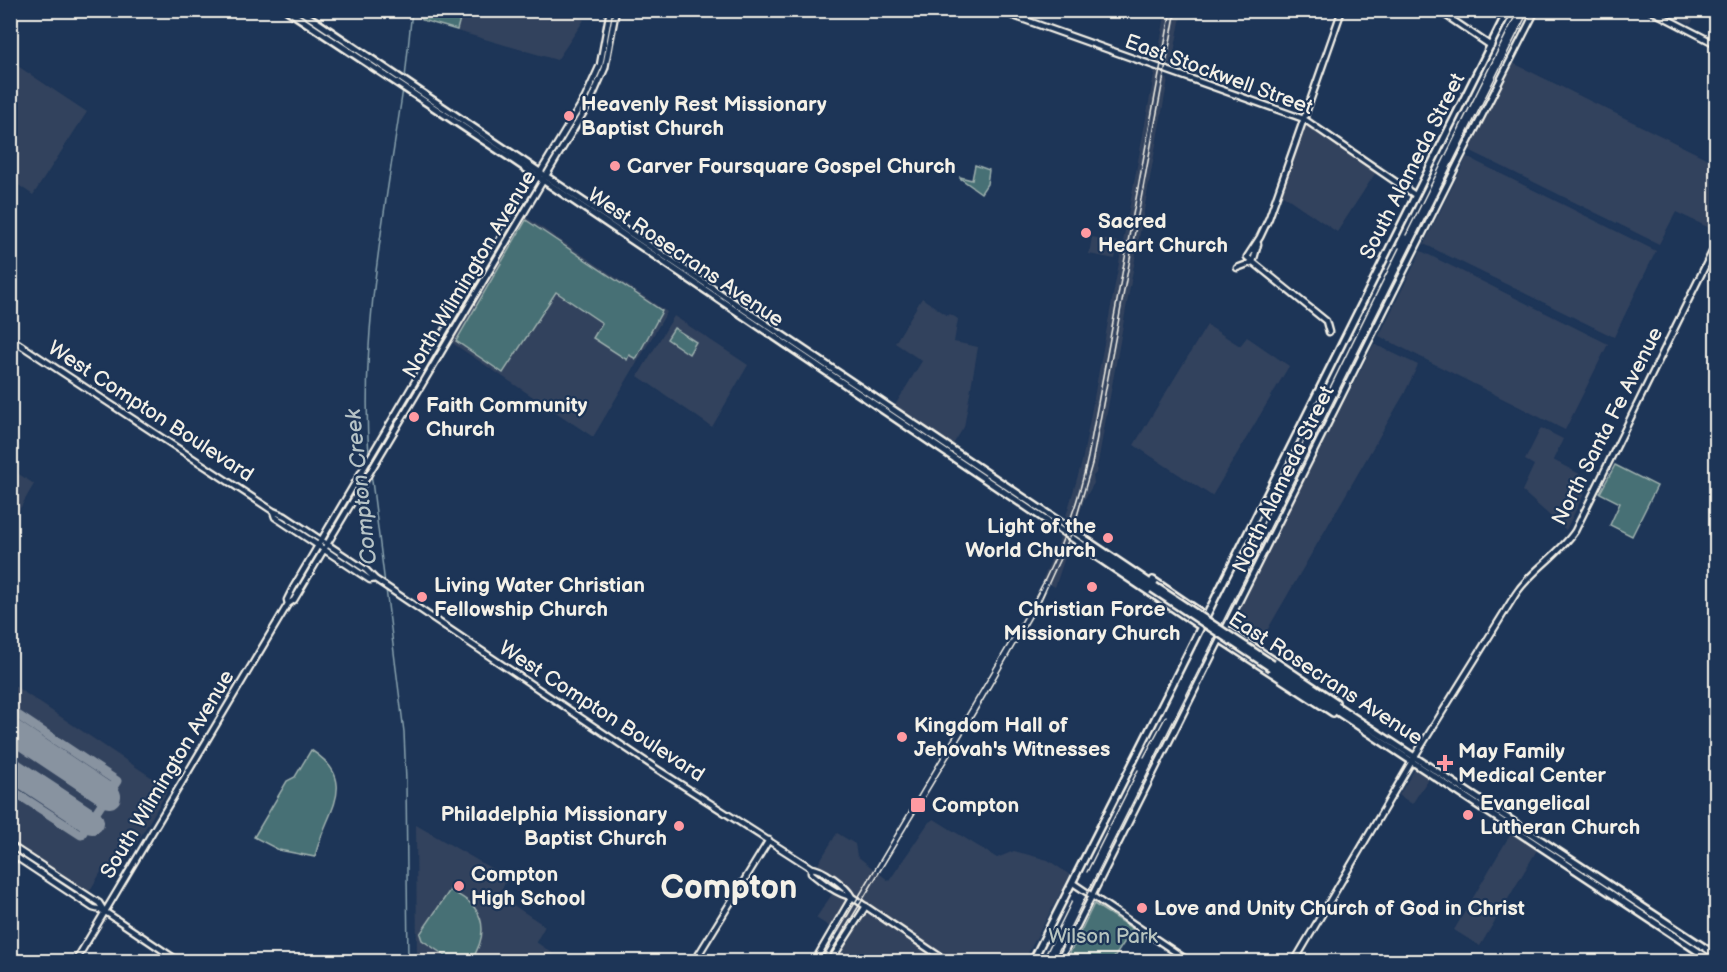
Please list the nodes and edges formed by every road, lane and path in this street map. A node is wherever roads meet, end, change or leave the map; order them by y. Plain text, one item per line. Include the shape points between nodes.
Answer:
1 (287, 10) edge
2 (299, 10) edge
3 (610, 10) edge
4 (616, 10) edge
5 (997, 10) edge
6 (1342, 10) edge
7 (1438, 10) edge
8 (1508, 10) edge
9 (1536, 10) edge
10 (1650, 10) edge
11 (1716, 44) edge
12 (1491, 46) junction
13 (396, 80) junction
14 (1304, 119) junction
15 (542, 177) junction
16 (1415, 195) junction
17 (1258, 242) junction
18 (1716, 244) edge
19 (1253, 262) junction
20 (1237, 268) dead end
21 (1329, 332) dead end
22 (1346, 337) joint
23 (10, 338) edge
24 (1067, 530) junction
25 (1083, 537) junction
26 (1081, 544) junction
27 (322, 545) junction
28 (1154, 588) junction
29 (1206, 616) junction
30 (1201, 627) junction
31 (1227, 629) junction
32 (1221, 640) junction
33 (1272, 666) junction
34 (1346, 711) junction
35 (1355, 725) junction
36 (1413, 759) junction
37 (769, 840) junction
38 (10, 845) edge
39 (10, 853) edge
40 (1602, 879) junction
41 (1072, 883) junction
42 (1599, 885) junction
43 (1093, 896) junction
44 (852, 897) junction
45 (866, 906) junction
46 (104, 911) junction
47 (1716, 955) edge
48 (75, 962) edge
49 (180, 962) edge
50 (694, 962) edge
51 (814, 962) edge
52 (830, 962) edge
53 (948, 962) edge
54 (1032, 962) edge
55 (1059, 962) edge
56 (1190, 962) edge
57 (1294, 962) edge
58 (1714, 962) edge

1 - 13 main road, West Rosecrans Avenue
2 - 13 main road, West Rosecrans Avenue
3 - 15 main road, North Wilmington Avenue via 596,75
4 - 15 main road, North Wilmington Avenue via 599,83
5 - 14 main road, East Stockwell Street
6 - 14 main road
7 - 12 main road
8 - 12 main road, South Alameda Street
9 - 31 main road, North Alameda Street
10 - 11 main road
12 - 16 main road, South Alameda Street
13 - 15 main road, West Rosecrans Avenue
14 - 16 main road, East Stockwell Street
14 - 17 main road
15 - 24 main road, West Rosecrans Avenue
15 - 27 main road, North Wilmington Avenue
15 - 27 main road, North Wilmington Avenue
16 - 22 main road, South Alameda Street
17 - 19 main road
17 - 19 main road via 1247,257
18 - 36 main road, North Santa Fe Avenue via 1575,531 1562,548 1523,582
19 - 20 main road
19 - 21 main road via 1326,321
22 - 29 main road, North Alameda Street
23 - 27 main road, West Compton Boulevard via 285,516
24 - 25 main road, East Rosecrans Avenue
24 - 26 main road, East Rosecrans Avenue
25 - 28 main road, East Rosecrans Avenue
25 - 29 main road
26 - 28 main road, East Rosecrans Avenue
26 - 30 main road
27 - 37 main road, West Compton Boulevard via 366,570 657,769
27 - 46 main road, South Wilmington Avenue
28 - 33 main road, East Rosecrans Avenue, bridge
29 - 30 main road, North Alameda Street
30 - 41 main road, North Alameda Street
31 - 32 main road, North Alameda Street
31 - 34 main road
32 - 35 main road
32 - 43 main road, North Alameda Street
33 - 34 main road, East Rosecrans Avenue
33 - 35 main road, East Rosecrans Avenue
34 - 36 main road, East Rosecrans Avenue
35 - 36 main road, East Rosecrans Avenue
36 - 40 main road, East Rosecrans Avenue
36 - 42 main road, East Rosecrans Avenue
36 - 57 main road, North Santa Fe Avenue
37 - 44 main road, West Compton Boulevard via 844,896
37 - 50 main road
38 - 46 main road via 99,903
39 - 46 main road via 93,908
40 - 42 main road
40 - 47 main road, East Rosecrans Avenue
41 - 43 main road
41 - 54 main road, North Alameda Street
42 - 58 main road, East Rosecrans Avenue
43 - 55 main road, North Alameda Street
43 - 56 main road
44 - 45 main road, West Compton Boulevard
44 - 51 main road
45 - 52 main road
45 - 53 main road, West Compton Boulevard
46 - 48 main road, South Wilmington Avenue
46 - 49 main road

